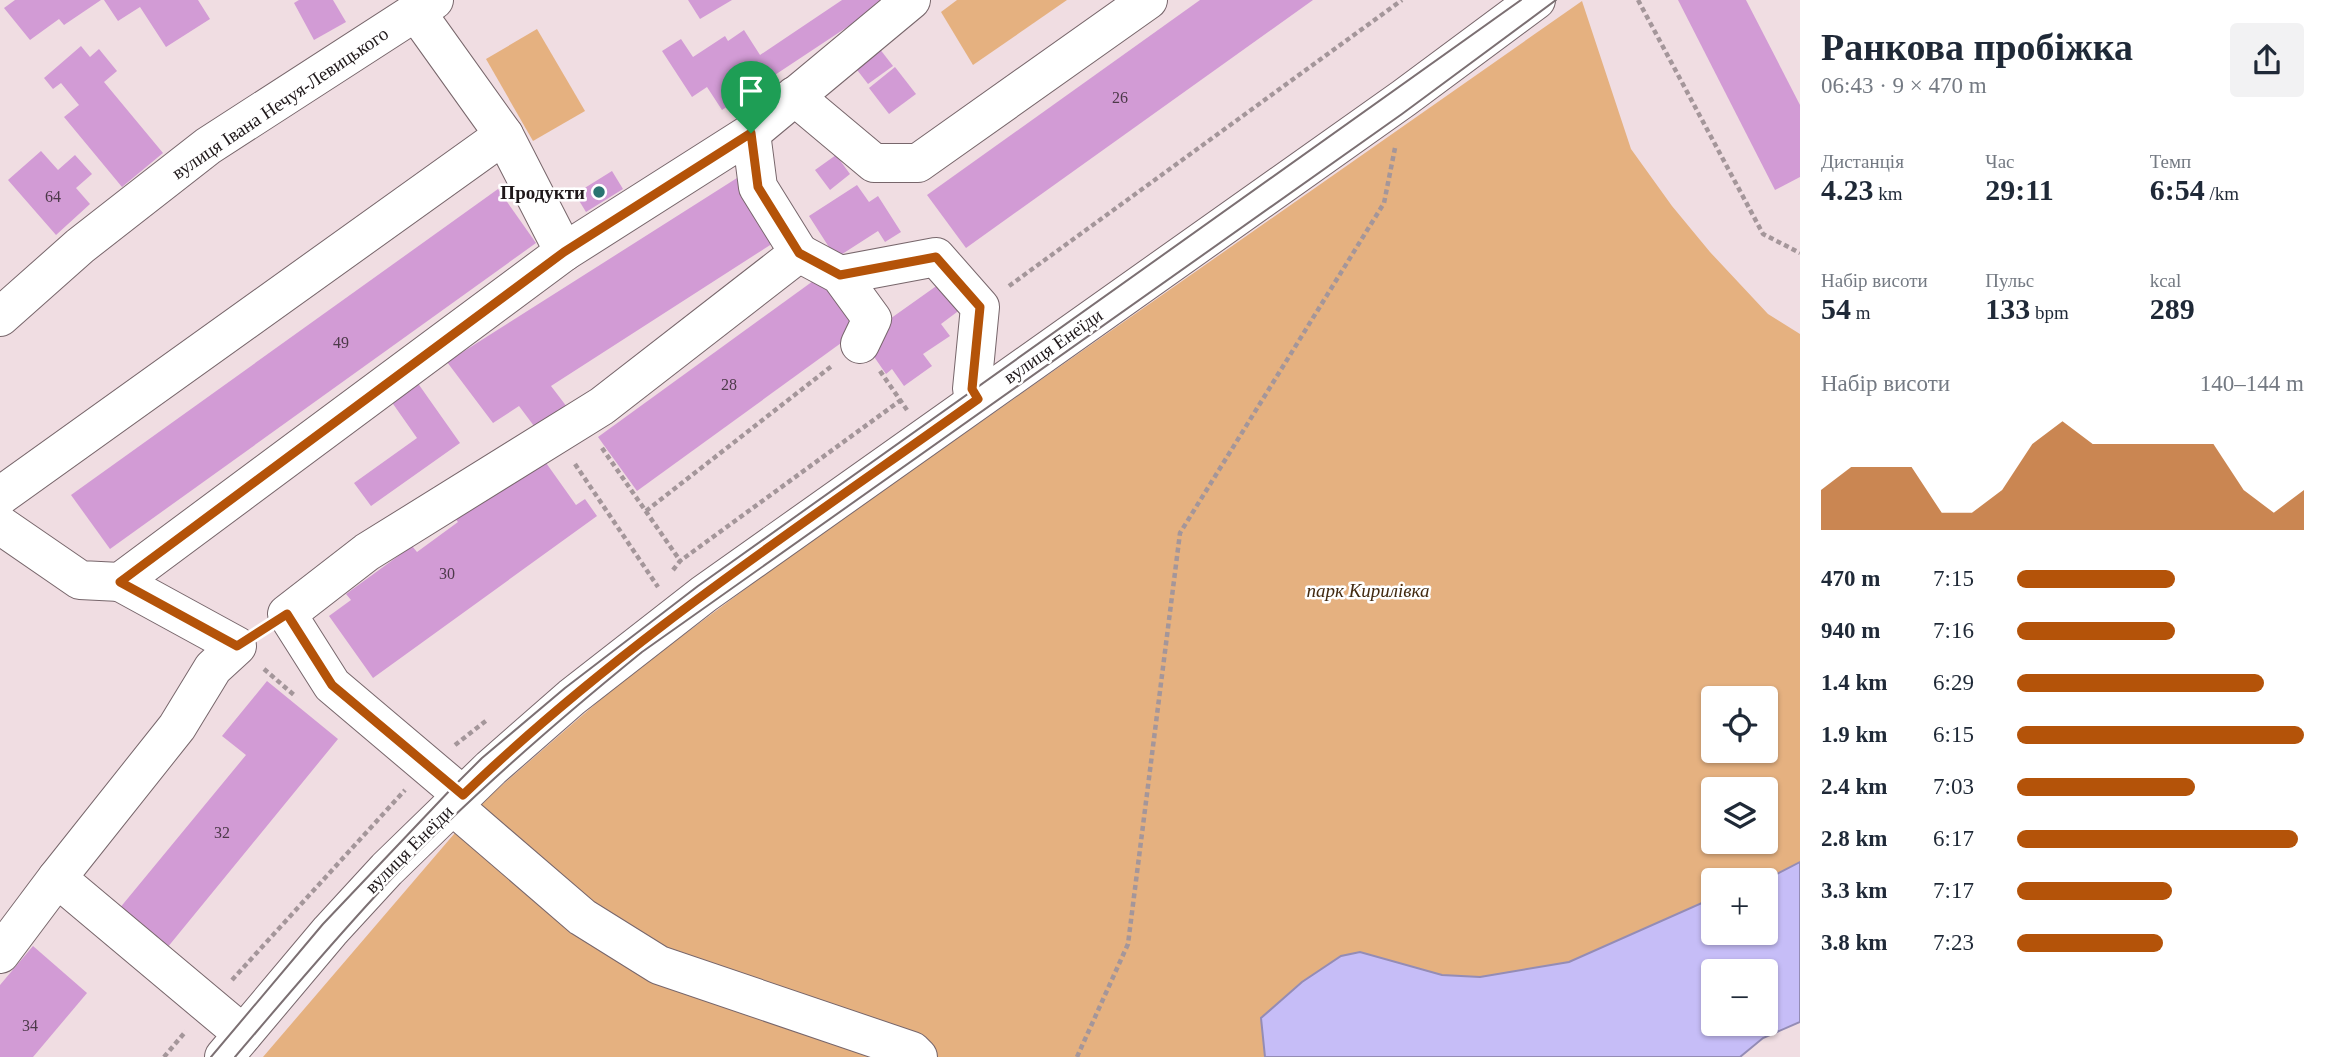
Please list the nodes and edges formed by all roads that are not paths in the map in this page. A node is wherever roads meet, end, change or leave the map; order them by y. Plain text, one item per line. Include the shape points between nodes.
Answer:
1 (911, 0) edge
2 (1148, 0) edge
3 (1536, 0) edge
4 (425, 6) edge
5 (794, 96) junction
6 (751, 133) junction
7 (504, 135) junction
8 (564, 252) junction
9 (799, 253) junction
10 (840, 275) junction
11 (0, 317) edge
12 (860, 344) road end
13 (978, 399) junction
14 (0, 496) edge
15 (0, 525) edge
16 (120, 582) junction
17 (287, 614) junction
18 (237, 646) junction
19 (457, 800) junction
20 (57, 878) junction
21 (0, 954) edge
22 (233, 1046) edge
23 (918, 1057) edge

1 - 5 street
2 - 5 street via 918,163 874,163
3 - 13 street, вулиця Енеїди
4 - 7 street
4 - 11 street, вулиця Івана Нечуя-Левицького via 208,146 80,246
5 - 6 street
6 - 8 street
6 - 9 street via 758,187
7 - 8 street
7 - 14 street
8 - 16 street
9 - 10 street
9 - 17 street via 602,405 368,552
10 - 12 street via 872,319
10 - 13 street via 936,257 980,307 972,389
13 - 19 street, вулиця Енеїди via 690,604 572,697
15 - 16 street via 80,580
16 - 18 street
17 - 18 street
17 - 19 street via 332,685
18 - 20 street via 213,668 177,727
19 - 22 street, вулиця Енеїди via 330,931
19 - 23 street via 582,917 659,965 912,1051
20 - 21 street
20 - 22 street

